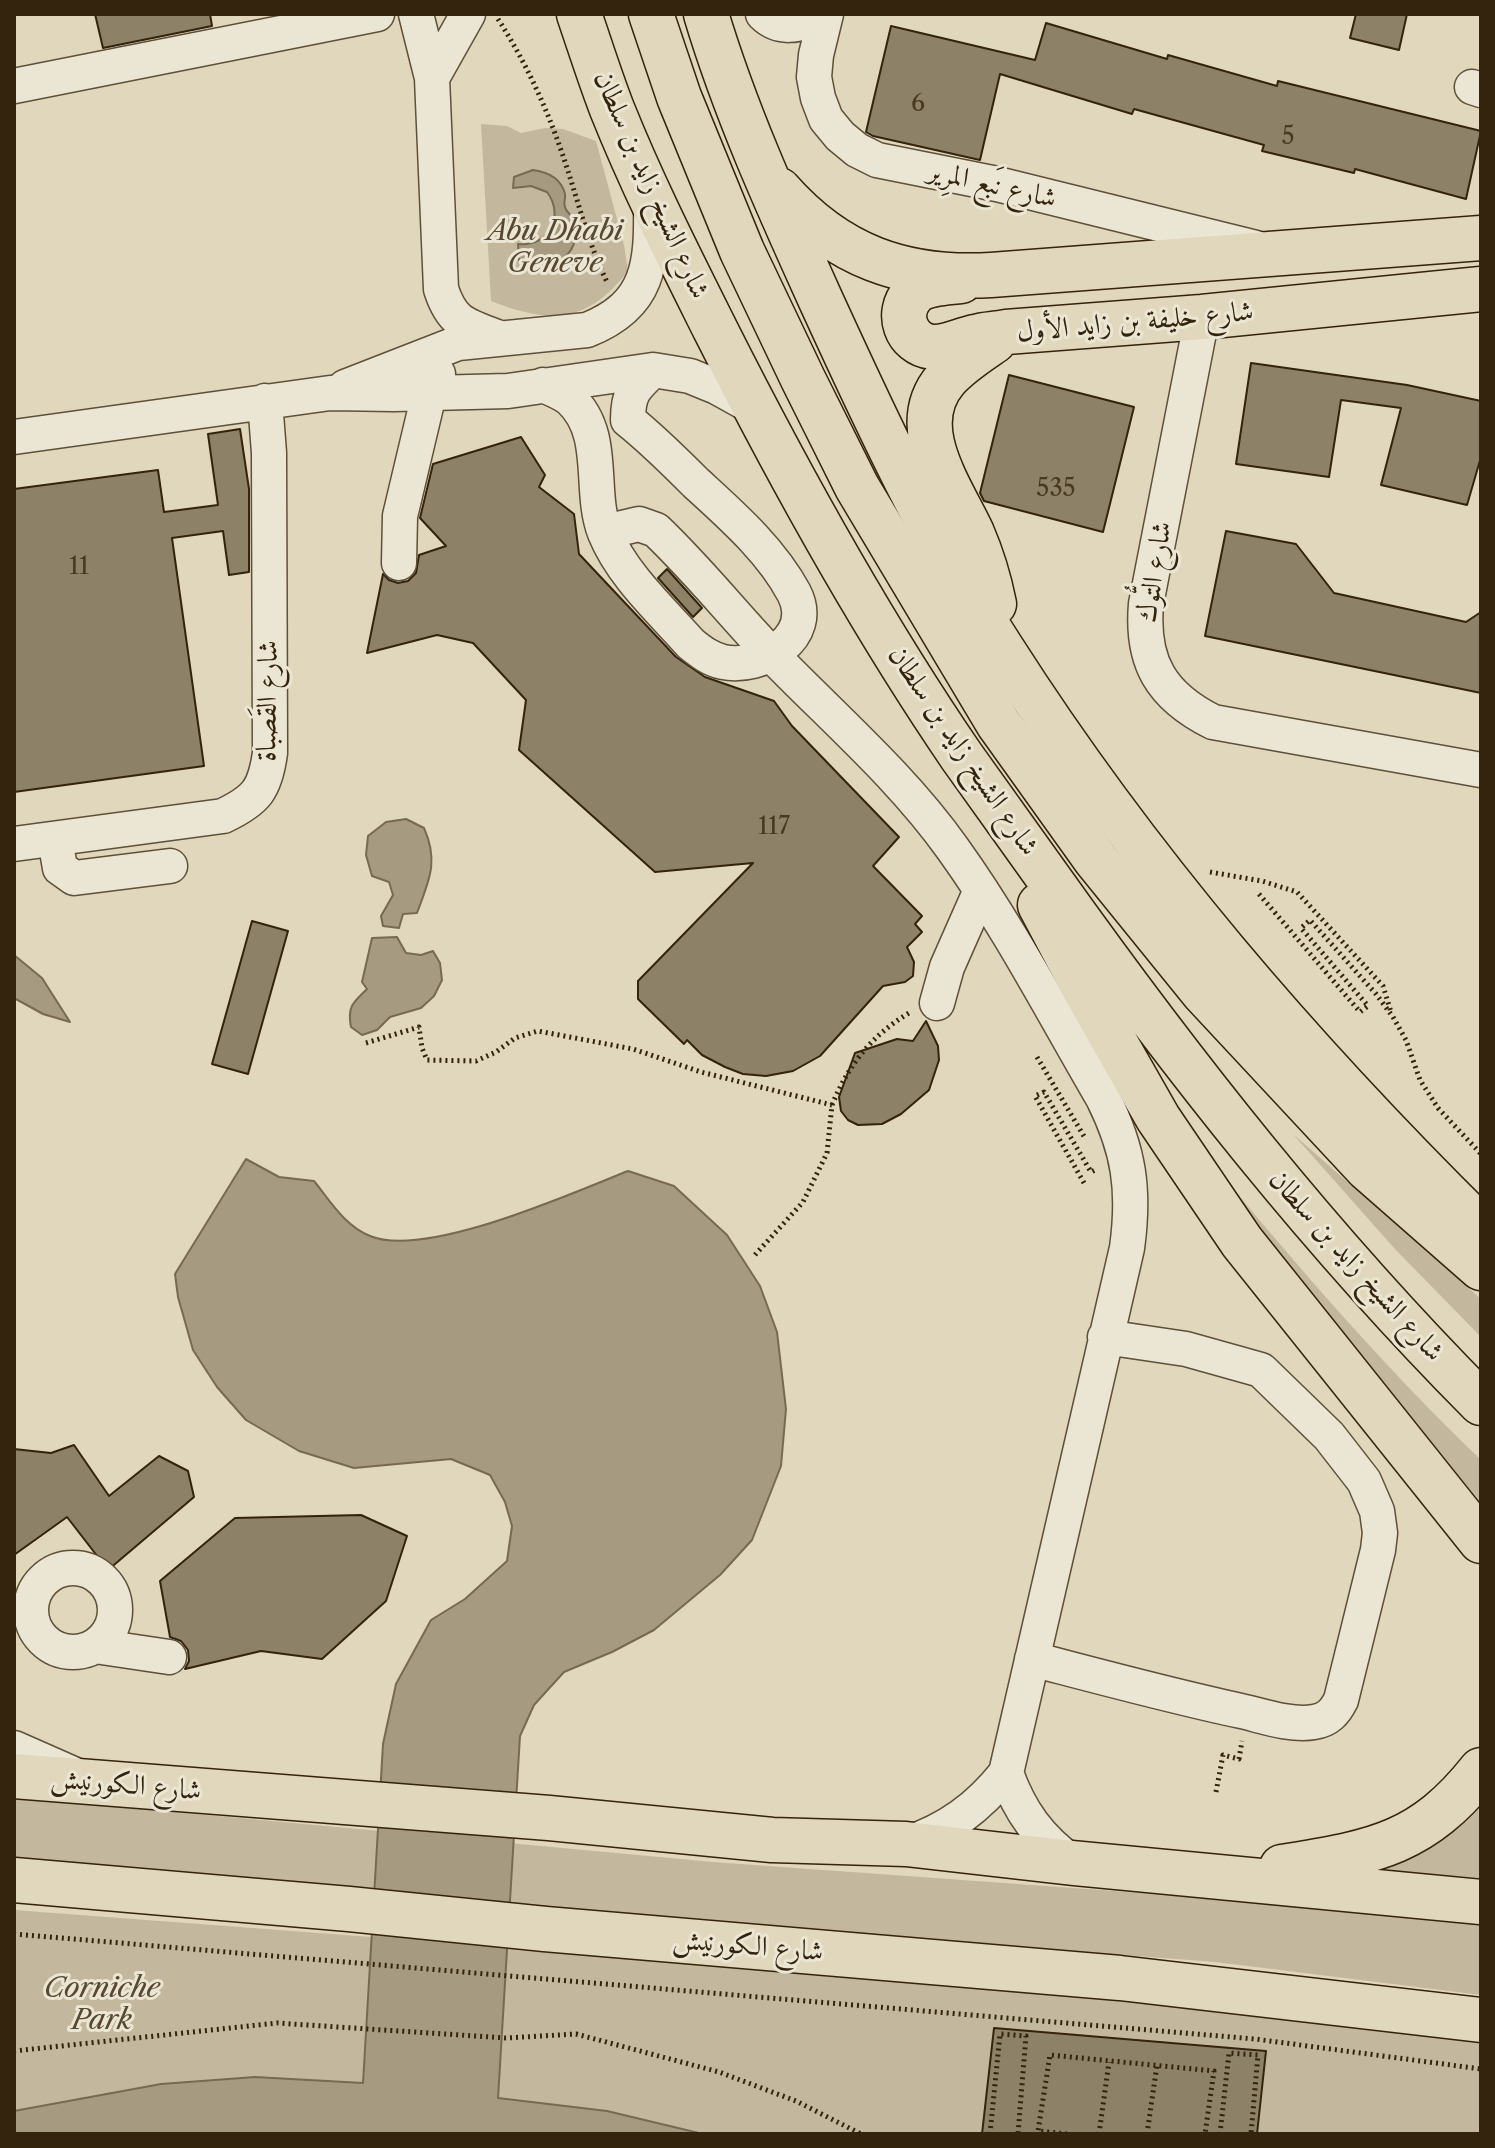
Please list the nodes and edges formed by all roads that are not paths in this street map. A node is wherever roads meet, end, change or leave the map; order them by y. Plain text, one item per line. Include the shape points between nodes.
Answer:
1 (377, 14) edge
2 (416, 14) edge
3 (468, 14) edge
4 (579, 14) edge
5 (651, 14) edge
6 (706, 14) edge
7 (763, 14) edge
8 (816, 14) edge
9 (826, 14) edge
10 (432, 78) junction
11 (14, 86) edge
12 (760, 164) junction
13 (651, 198) junction
14 (1481, 238) edge
15 (1276, 252) junction
16 (991, 275) junction
17 (1481, 289) edge
18 (1202, 317) junction
19 (1006, 332) junction
20 (505, 340) junction
21 (653, 370) junction
22 (543, 385) junction
23 (330, 393) junction
24 (429, 394) junction
25 (265, 401) junction
26 (755, 408) junction
27 (628, 420) junction
28 (592, 436) junction
29 (14, 437) edge
30 (605, 532) junction
31 (399, 563) dead end
32 (1001, 648) junction
33 (772, 654) junction
34 (961, 754) junction
35 (1481, 770) edge
36 (55, 839) junction
37 (14, 844) edge
38 (170, 866) dead end
39 (981, 890) junction
40 (937, 1003) road end
41 (1481, 1228) edge
42 (1481, 1268) edge
43 (1105, 1337) junction
44 (1481, 1403) edge
45 (1481, 1541) edge
46 (23, 1620) edge
47 (95, 1646) junction
48 (169, 1657) dead end
49 (1032, 1659) junction
50 (14, 1748) edge
51 (1481, 1770) edge
52 (1006, 1773) junction
53 (14, 1776) edge
54 (95, 1784) junction
55 (906, 1844) junction
56 (1073, 1863) junction
57 (1224, 1876) junction
58 (14, 1880) edge
59 (1481, 1902) edge
60 (1481, 2020) edge

1 - 11 street
2 - 10 street
3 - 10 street
4 - 13 main road, شارع الشيخ زايد بن سلطان via 611,107
5 - 42 main road via 742,251 803,379 857,487 998,723 1096,860 1203,992 1367,1168
6 - 12 main road
7 - 8 street via 772,23 791,26
9 - 15 street, شارع نَبع المرِير via 816,55 818,98 826,119 857,150 877,160
10 - 20 street via 441,289 453,316 463,324
12 - 16 main road, شارع خليفة بن زايد الأول via 797,210 857,252 930,275
12 - 32 main road via 882,433
13 - 20 street via 647,275 625,310 587,330
13 - 26 main road, شارع الشيخ زايد بن سلطان
14 - 15 main road, شارع خليفة بن زايد الأول
15 - 16 main road, شارع خليفة بن زايد الأول
16 - 19 main road via 921,289 906,304 904,321 911,337 935,347
17 - 18 main road, شارع خليفة بن زايد الأول
18 - 19 main road, شارع خليفة بن زايد الأول
18 - 35 street, شارع التُّوك via 1146,604 1148,653 1158,676 1191,711 1213,722
19 - 32 main road, شارع خليفة بن زايد الأول via 946,379 930,421 938,465 987,573
20 - 23 street via 458,343
20 - 24 street via 441,370
21 - 22 street
21 - 26 street via 704,381
21 - 27 street via 634,388
22 - 24 street
22 - 28 street via 568,397
23 - 24 street
23 - 25 street
24 - 31 street via 400,516
25 - 29 street
25 - 36 street, شارع القَصباة via 267,778 244,807 223,816
26 - 34 main road, شارع الشيخ زايد بن سلطان via 826,539
27 - 28 street
27 - 33 street via 743,526 794,594 799,623
28 - 30 street
30 - 33 street via 639,524 656,530
30 - 33 street via 632,577 705,655 738,664
32 - 41 main road via 1093,783 1234,965 1398,1146
33 - 39 street via 909,794
34 - 44 main road, شارع الشيخ زايد بن سلطان via 1139,1005 1241,1135 1334,1245
34 - 45 main road via 1158,1118 1251,1254
36 - 37 street, شارع القَصباة
36 - 38 street via 60,868 74,878
39 - 40 street
39 - 43 street via 1103,1098 1126,1155 1131,1217
43 - 49 street
43 - 49 street via 1186,1349 1261,1370 1329,1436 1364,1481 1377,1511 1378,1550 1341,1700 1335,1712 1317,1722 1191,1701
46 - 47 street via 59,1650
46 - 47 street via 46,1578 71,1568 88,1572 109,1588 115,1605 110,1630
47 - 48 street
49 - 52 street
50 - 54 street
51 - 57 main road via 1441,1814 1401,1840 1371,1851
52 - 55 street via 954,1823
52 - 56 street via 1024,1815
53 - 54 main road, شارع الكورنيش
54 - 55 main road, شارع الكورنيش via 772,1840
55 - 56 main road, شارع الكورنيش
56 - 57 main road, شارع الكورنيش
57 - 59 main road, شارع الكورنيش
58 - 60 main road, شارع الكورنيش via 1120,1978

